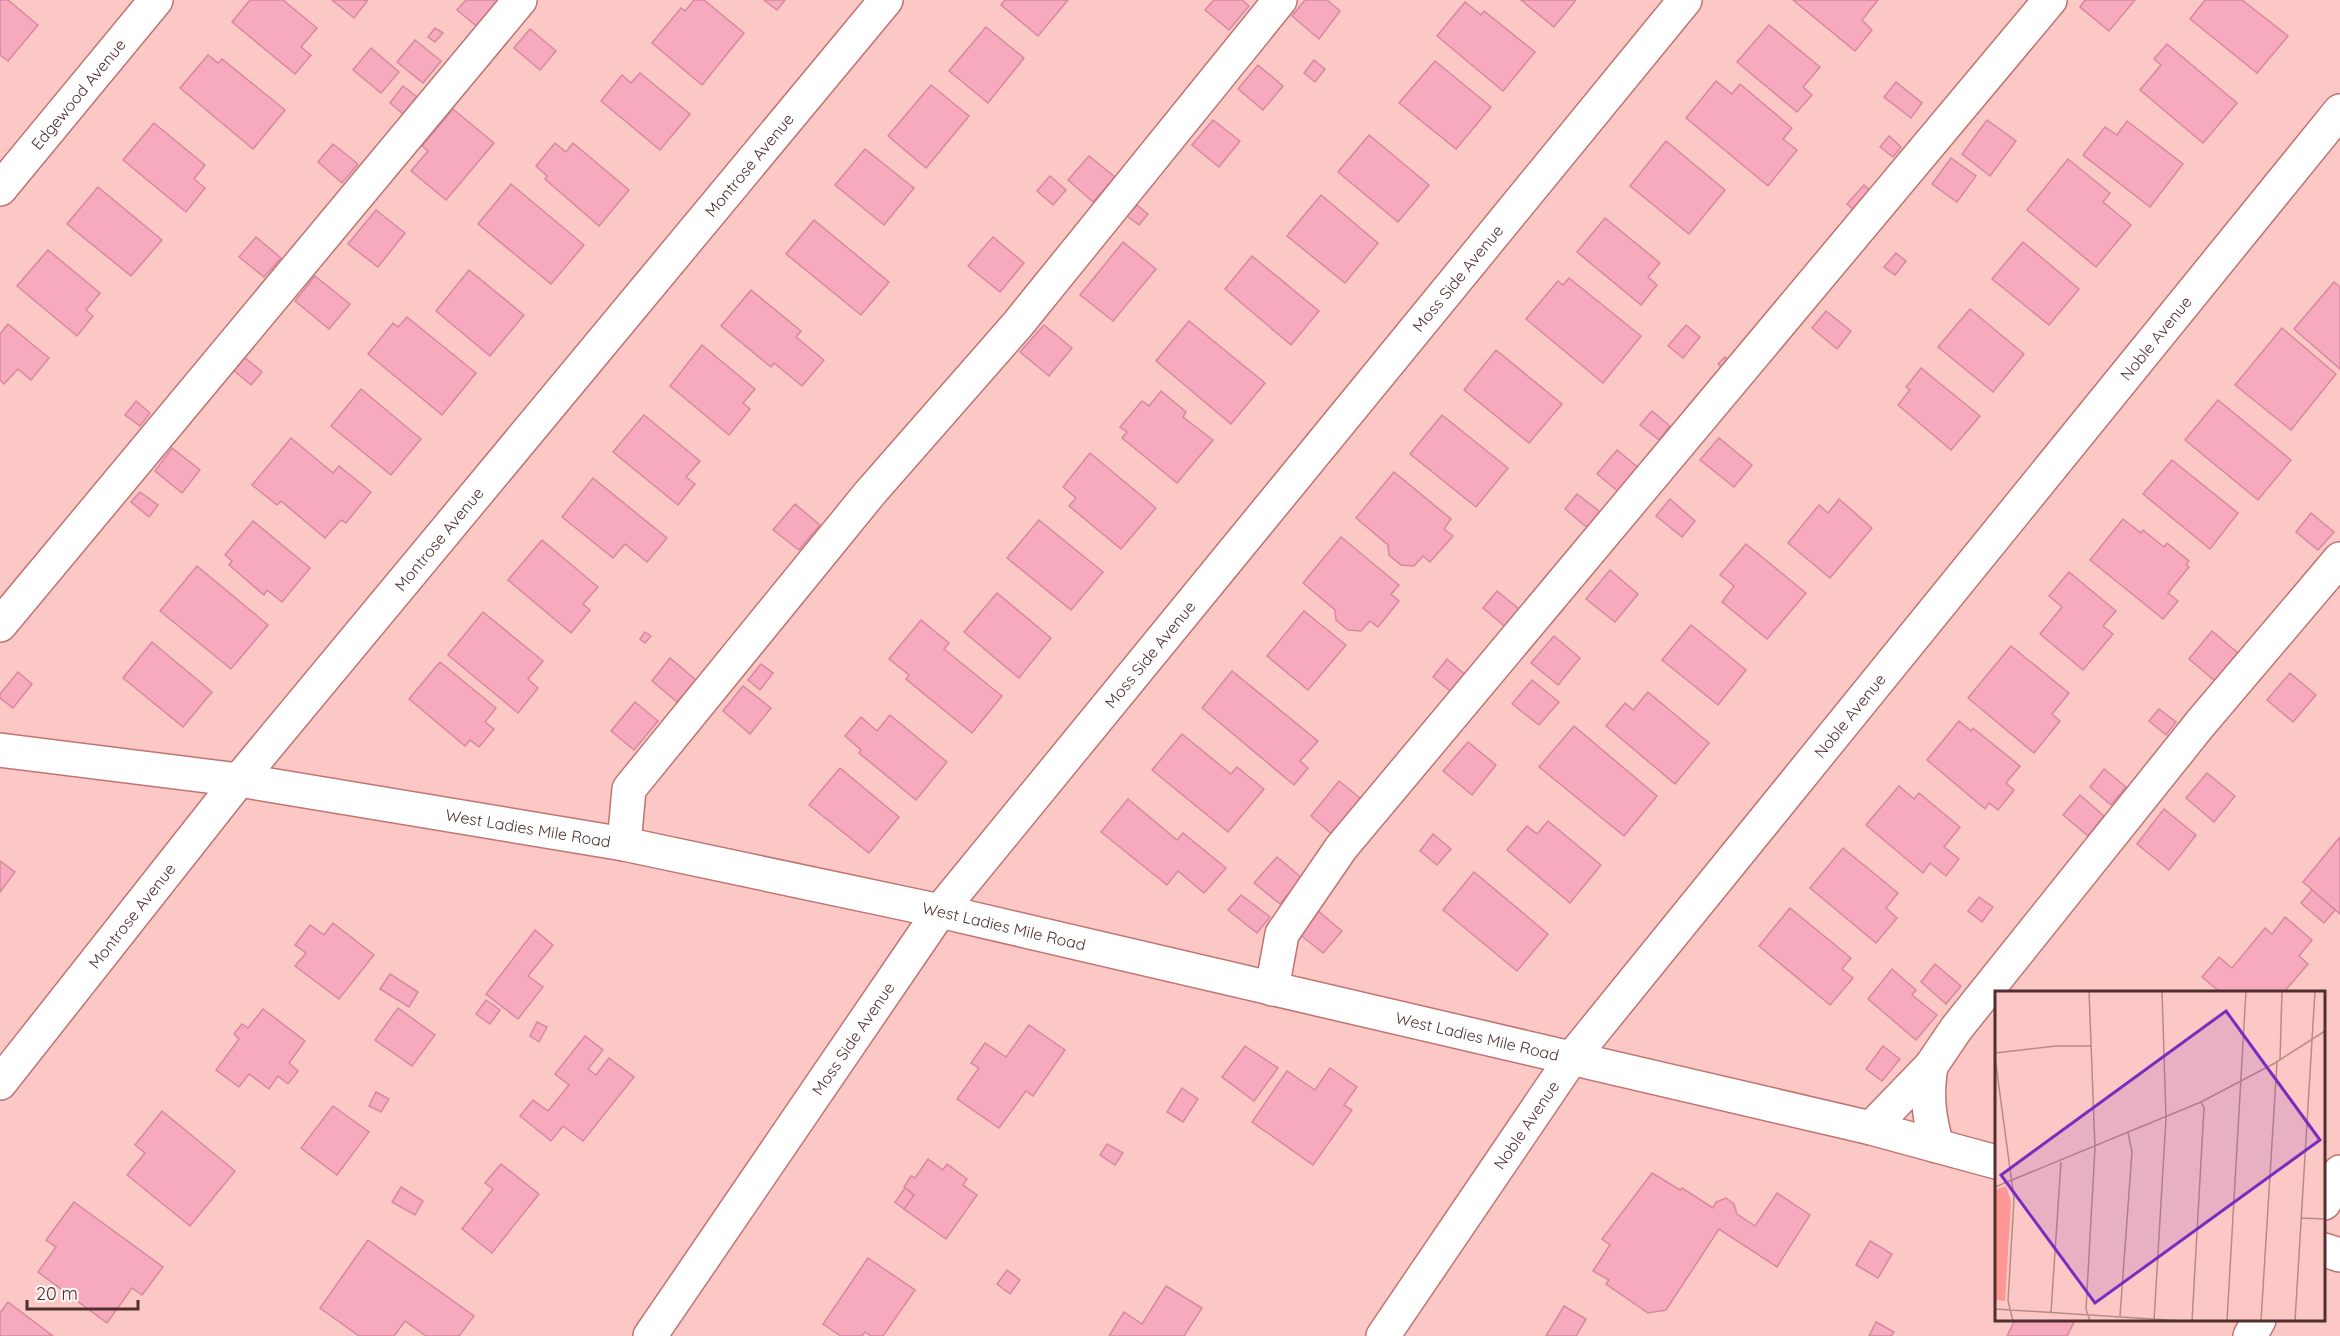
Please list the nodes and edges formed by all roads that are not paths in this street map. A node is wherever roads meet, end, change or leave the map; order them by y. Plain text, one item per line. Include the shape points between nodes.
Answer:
1 (156, 0) edge
2 (520, 0) edge
3 (886, 0) edge
4 (1280, 0) edge
5 (1685, 0) edge
6 (2050, 0) edge
7 (2340, 111) edge
8 (0, 189) edge
9 (2340, 559) edge
10 (0, 625) edge
11 (0, 750) edge
12 (239, 780) junction
13 (624, 844) junction
14 (940, 911) junction
15 (1272, 989) junction
16 (1571, 1059) junction
17 (1931, 1066) junction
18 (0, 1083) edge
19 (1871, 1128) junction
20 (1937, 1146) junction
21 (1995, 1162) edge
22 (2340, 1172) edge
23 (2325, 1201) edge
24 (2325, 1250) edge
25 (2340, 1255) edge
26 (2258, 1321) edge
27 (650, 1336) edge
28 (1383, 1336) edge
29 (2250, 1336) edge

1 - 8 street, Edgewood Avenue
2 - 10 street
3 - 12 street, Montrose Avenue
4 - 13 street via 1018,324 870,493 629,789
5 - 14 street, Moss Side Avenue
6 - 15 street via 1341,848 1282,934
7 - 16 street, Noble Avenue
9 - 17 street via 2200,724 1956,1029
11 - 12 street, West Ladies Mile Road
12 - 13 street, West Ladies Mile Road
12 - 18 street, Montrose Avenue
13 - 14 street, West Ladies Mile Road
14 - 15 street, West Ladies Mile Road
14 - 27 street, Moss Side Avenue
15 - 16 street, West Ladies Mile Road
16 - 19 street, West Ladies Mile Road
16 - 28 street, Noble Avenue
17 - 19 street
17 - 20 street via 1926,1092
19 - 20 street, West Ladies Mile Road
20 - 21 street, West Ladies Mile Road
22 - 23 street
24 - 25 street
26 - 29 street

